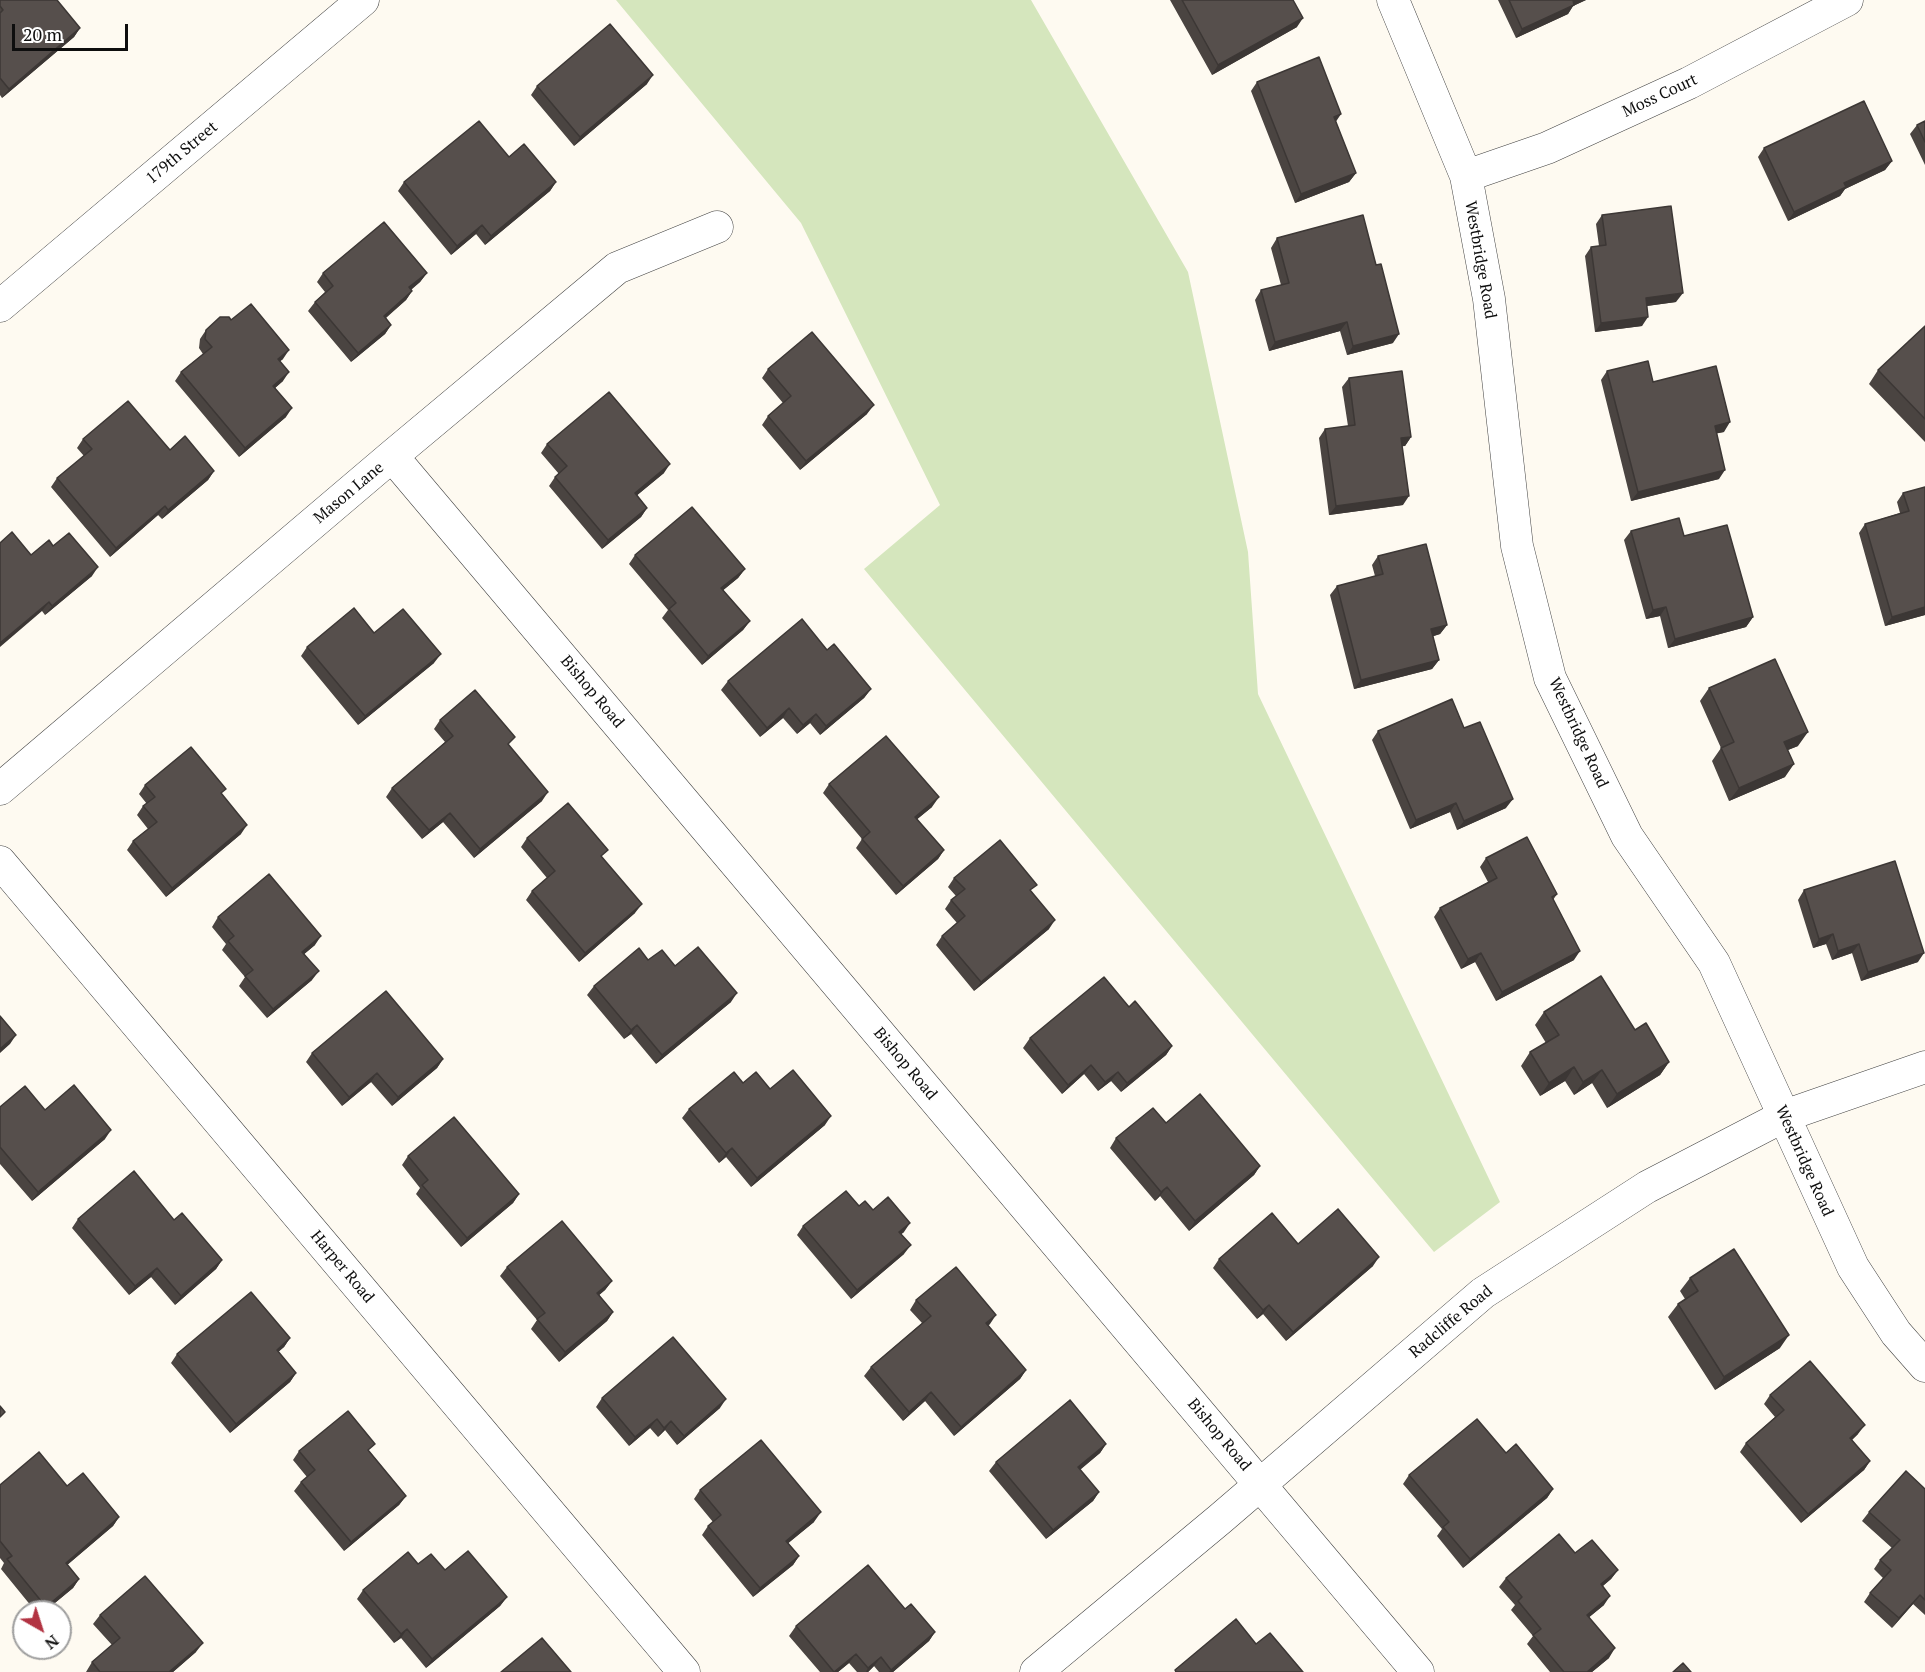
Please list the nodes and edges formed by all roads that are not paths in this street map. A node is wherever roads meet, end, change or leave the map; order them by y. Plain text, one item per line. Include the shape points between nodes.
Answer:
1 (363, 0) edge
2 (1393, 0) edge
3 (1847, 0) edge
4 (1466, 176) junction
5 (717, 227) dead end
6 (0, 306) edge
7 (392, 456) junction
8 (0, 789) edge
9 (0, 862) edge
10 (1925, 1067) edge
11 (1784, 1116) junction
12 (1925, 1366) edge
13 (1260, 1484) junction
14 (684, 1672) edge
15 (1036, 1672) edge
16 (1418, 1672) edge

1 - 6 street, 179th Street
2 - 4 street, Westbridge Road
3 - 4 street, Moss Court via 1689,83 1547,148
4 - 11 street, Westbridge Road via 1489,300 1517,546 1550,678 1628,836 1714,963
5 - 7 street, Mason Lane via 617,268
7 - 8 street, Mason Lane
7 - 13 street, Bishop Road
9 - 14 street, Harper Road
10 - 11 street, Radcliffe Road
11 - 12 street, Westbridge Road via 1853,1267 1896,1333
11 - 13 street, Radcliffe Road via 1647,1187 1483,1293
13 - 15 street, Radcliffe Road
13 - 16 street, Bishop Road

